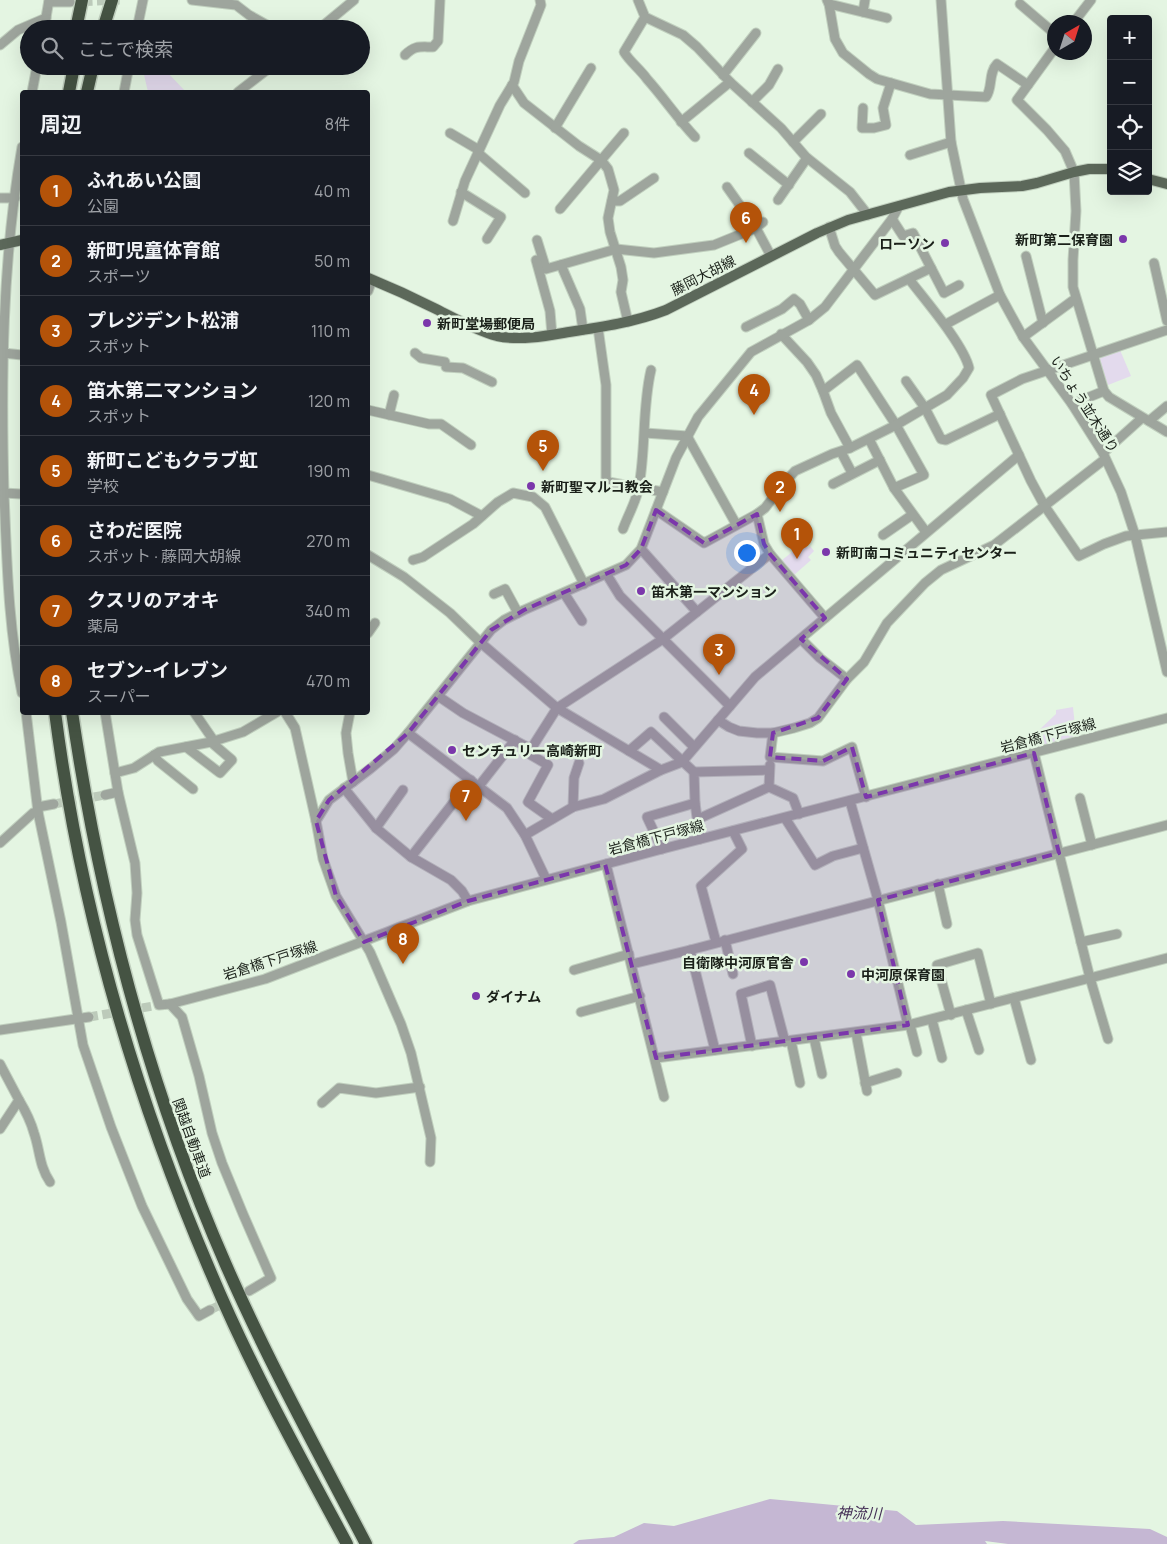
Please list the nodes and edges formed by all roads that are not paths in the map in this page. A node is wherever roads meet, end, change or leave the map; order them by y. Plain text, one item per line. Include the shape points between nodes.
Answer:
1 (87, 0) edge
2 (104, 0) edge
3 (112, 0) edge
4 (143, 0) edge
5 (192, 0) edge
6 (354, 0) edge
7 (440, 0) edge
8 (540, 0) edge
9 (638, 0) edge
10 (865, 0) edge
11 (942, 0) edge
12 (1091, 0) edge
13 (49, 1) edge
14 (76, 1) edge
15 (828, 2) edge
16 (237, 3) edge
17 (1020, 4) dead end
18 (863, 12) junction
19 (1079, 15) edge
20 (645, 17) junction
21 (46, 18) joint
22 (886, 18) dead end
23 (41, 20) edge
24 (76, 20) edge
25 (83, 20) edge
26 (100, 20) edge
27 (106, 20) edge
28 (139, 20) edge
29 (258, 20) edge
30 (330, 20) edge
31 (1047, 27) edge
32 (20, 29) edge
33 (756, 33) dead end
34 (3, 38) edge
35 (0, 46) edge
36 (405, 55) dead end
37 (1047, 59) edge
38 (591, 68) dead end
39 (778, 69) dead end
40 (35, 75) edge
41 (66, 75) edge
42 (72, 75) edge
43 (90, 75) edge
44 (127, 75) edge
45 (260, 75) edge
46 (723, 75) junction
47 (730, 82) junction
48 (891, 83) junction
49 (1028, 85) junction
50 (512, 86) junction
51 (32, 90) edge
52 (63, 90) edge
53 (68, 90) edge
54 (86, 90) edge
55 (124, 90) edge
56 (241, 90) edge
57 (948, 96) junction
58 (752, 102) junction
59 (863, 108) dead end
60 (822, 114) dead end
61 (681, 122) junction
62 (555, 128) junction
63 (450, 133) dead end
64 (624, 133) dead end
65 (695, 137) dead end
66 (793, 142) junction
67 (951, 142) junction
68 (479, 152) junction
69 (749, 153) dead end
70 (910, 155) dead end
71 (807, 158) junction
72 (601, 160) junction
73 (20, 162) edge
74 (1107, 169) edge
75 (1074, 172) junction
76 (654, 178) dead end
77 (1152, 180) edge
78 (1167, 184) edge
79 (788, 185) junction
80 (727, 187) dead end
81 (961, 190) junction
82 (461, 192) junction
83 (525, 193) dead end
84 (0, 198) edge
85 (15, 198) junction
86 (778, 200) dead end
87 (612, 201) junction
88 (899, 206) junction
89 (560, 209) dead end
90 (868, 215) junction
91 (892, 219) junction
92 (453, 221) dead end
93 (759, 225) junction
94 (829, 227) junction
95 (487, 238) dead end
96 (537, 240) dead end
97 (20, 241) edge
98 (4, 245) edge
99 (616, 249) junction
100 (772, 256) junction
101 (1026, 256) dead end
102 (536, 260) dead end
103 (1154, 263) dead end
104 (561, 265) junction
105 (931, 268) junction
106 (854, 270) junction
107 (370, 279) edge
108 (909, 279) junction
109 (959, 285) dead end
110 (1164, 294) edge
111 (1000, 295) junction
112 (1075, 299) junction
113 (809, 320) junction
114 (1167, 321) edge
115 (628, 322) junction
116 (948, 323) dead end
117 (1043, 323) junction
118 (598, 328) junction
119 (746, 328) dead end
120 (584, 330) junction
121 (1167, 330) edge
122 (781, 334) junction
123 (552, 335) junction
124 (1023, 337) junction
125 (3, 353) junction
126 (415, 353) dead end
127 (20, 355) edge
128 (1093, 355) junction
129 (651, 370) dead end
130 (1046, 370) junction
131 (906, 381) dead end
132 (492, 382) dead end
133 (823, 391) junction
134 (1104, 391) junction
135 (394, 395) dead end
136 (1072, 404) junction
137 (1167, 406) edge
138 (925, 408) junction
139 (370, 411) edge
140 (1000, 414) junction
141 (389, 416) junction
142 (1145, 419) junction
143 (896, 425) junction
144 (1167, 432) edge
145 (645, 433) junction
146 (687, 436) junction
147 (868, 438) junction
148 (471, 445) dead end
149 (850, 448) junction
150 (841, 452) junction
151 (1019, 455) junction
152 (1104, 456) junction
153 (880, 460) junction
154 (852, 474) junction
155 (370, 476) edge
156 (832, 484) dead end
157 (639, 487) junction
158 (894, 488) junction
159 (663, 492) junction
160 (4, 493) junction
161 (20, 494) edge
162 (1044, 505) junction
163 (656, 510) junction
164 (757, 514) junction
165 (912, 515) junction
166 (482, 516) junction
167 (736, 524) junction
168 (623, 529) dead end
169 (926, 532) junction
170 (1167, 532) edge
171 (1135, 534) junction
172 (883, 535) dead end
173 (641, 549) junction
174 (770, 554) junction
175 (370, 556) edge
176 (413, 560) dead end
177 (607, 575) junction
178 (584, 584) junction
179 (564, 593) junction
180 (494, 594) dead end
181 (697, 612) junction
182 (518, 613) junction
183 (826, 618) junction
184 (582, 621) dead end
185 (375, 623) dead end
186 (370, 630) edge
187 (12, 632) junction
188 (20, 632) edge
189 (664, 639) junction
190 (801, 639) junction
191 (481, 643) junction
192 (1164, 648) edge
193 (1167, 672) edge
194 (847, 679) junction
195 (20, 684) edge
196 (438, 696) junction
197 (730, 706) junction
198 (557, 708) junction
199 (26, 715) edge
200 (56, 715) edge
201 (72, 715) edge
202 (105, 715) edge
203 (196, 715) edge
204 (272, 715) edge
205 (286, 715) edge
206 (349, 715) edge
207 (664, 717) dead end
208 (1167, 718) edge
209 (718, 720) junction
210 (773, 732) junction
211 (408, 734) junction
212 (515, 740) junction
213 (212, 741) junction
214 (186, 747) junction
215 (694, 747) junction
216 (531, 749) junction
217 (629, 751) junction
218 (1034, 753) junction
219 (154, 755) junction
220 (770, 757) junction
221 (682, 762) junction
222 (579, 763) dead end
223 (661, 770) junction
224 (769, 770) junction
225 (694, 772) junction
226 (114, 774) junction
227 (353, 782) junction
228 (475, 783) junction
229 (769, 787) junction
230 (344, 788) junction
231 (193, 789) dead end
232 (404, 790) dead end
233 (118, 792) junction
234 (105, 795) tunnel mouth
235 (866, 797) junction
236 (1080, 798) dead end
237 (850, 801) junction
238 (695, 803) junction
239 (54, 804) tunnel mouth
240 (573, 807) junction
241 (38, 810) junction
242 (799, 814) junction
243 (785, 818) junction
244 (552, 819) junction
245 (698, 819) junction
246 (316, 821) junction
247 (1167, 825) edge
248 (376, 828) junction
249 (733, 831) junction
250 (525, 835) junction
251 (700, 839) junction
252 (0, 843) edge
253 (1092, 844) junction
254 (863, 848) junction
255 (662, 849) junction
256 (1059, 853) junction
257 (411, 857) junction
258 (606, 864) junction
259 (546, 879) junction
260 (938, 884) junction
261 (878, 900) junction
262 (468, 901) junction
263 (947, 924) dead end
264 (1118, 934) dead end
265 (720, 941) junction
266 (364, 942) junction
267 (1081, 942) junction
268 (690, 950) junction
269 (629, 954) junction
270 (1167, 958) edge
271 (632, 964) junction
272 (574, 970) dead end
273 (733, 974) dead end
274 (1090, 978) junction
275 (640, 996) junction
276 (1014, 998) junction
277 (170, 1004) junction
278 (991, 1004) junction
279 (966, 1010) junction
280 (581, 1012) dead end
281 (951, 1015) junction
282 (89, 1017) tunnel mouth
283 (79, 1019) junction
284 (932, 1020) junction
285 (909, 1025) junction
286 (0, 1030) edge
287 (856, 1033) junction
288 (814, 1038) junction
289 (1108, 1039) dead end
290 (788, 1042) junction
291 (752, 1046) junction
292 (715, 1050) junction
293 (978, 1050) dead end
294 (917, 1052) dead end
295 (656, 1058) junction
296 (942, 1058) dead end
297 (1031, 1060) dead end
298 (0, 1064) edge
299 (897, 1073) dead end
300 (822, 1074) dead end
301 (800, 1083) dead end
302 (420, 1087) junction
303 (664, 1097) dead end
304 (19, 1100) junction
305 (322, 1103) dead end
306 (0, 1129) edge
307 (430, 1162) dead end
308 (50, 1182) dead end
309 (249, 1291) tunnel mouth
310 (210, 1310) tunnel mouth
311 (347, 1544) edge
312 (366, 1544) edge

1 - 25 highway
2 - 26 highway
3 - 27 highway
4 - 28 street
5 - 16 street
6 - 30 street
7 - 36 street via 438,41 433,47 418,47
8 - 50 street
9 - 20 street
10 - 18 street
11 - 57 street, いちょう並木通り
12 - 19 street
13 - 14 street
13 - 21 street
14 - 24 highway
15 - 18 street
15 - 48 street via 843,53 877,79
16 - 29 street
17 - 31 street
18 - 22 street
20 - 46 street via 683,35
20 - 61 street via 624,52
21 - 23 street
32 - 34 street
33 - 46 street
34 - 35 street
37 - 49 street
38 - 62 street
39 - 58 street via 769,85
40 - 51 street
41 - 52 highway
42 - 53 highway
43 - 54 highway
44 - 55 street
45 - 56 street
46 - 47 street
47 - 58 street
47 - 61 street
48 - 57 street
48 - 59 street via 883,108 886,126 862,128
49 - 57 street via 997,64 986,98
49 - 75 street via 1017,100 1065,151
50 - 62 street via 524,103
50 - 68 street
57 - 67 street, いちょう並木通り
58 - 66 street
60 - 66 street
61 - 65 street
62 - 72 street
63 - 68 street
64 - 72 street
66 - 71 street
67 - 70 street
67 - 81 street, いちょう並木通り
68 - 82 street
68 - 83 street
69 - 79 street
71 - 79 street
71 - 90 street via 850,192
72 - 87 street via 611,178
72 - 89 street
73 - 85 street
74 - 75 main road, 藤岡大胡線
75 - 81 main road, 藤岡大胡線 via 1022,186
75 - 112 street
76 - 87 street via 620,201
77 - 78 main road
79 - 86 street
80 - 93 street
81 - 88 main road, 藤岡大胡線
81 - 111 street, いちょう並木通り
82 - 92 street
82 - 95 street via 501,217
84 - 85 street
85 - 98 street
87 - 99 street via 608,218
88 - 90 main road, 藤岡大胡線
88 - 91 street
90 - 94 main road, 藤岡大胡線
91 - 105 street via 903,236 913,234
91 - 106 street
93 - 99 street via 714,244 695,248 654,253
93 - 100 street
94 - 100 main road, 藤岡大胡線
94 - 106 street via 835,246
96 - 104 street via 546,269
97 - 98 main road
98 - 125 street
99 - 104 street
99 - 115 street
100 - 115 main road, 藤岡大胡線 via 666,310
101 - 117 street
102 - 123 street via 550,311
103 - 110 street
104 - 120 street via 580,309
105 - 108 street
105 - 109 street via 944,294
106 - 108 street via 875,295
106 - 113 street via 825,308
107 - 123 main road, 藤岡大胡線 via 497,336
108 - 138 street via 954,338 969,368 947,395
110 - 114 street
111 - 116 street
111 - 124 street, いちょう並木通り
112 - 117 street
112 - 128 street
113 - 119 street via 794,299
113 - 122 street
115 - 118 main road, 藤岡大胡線
117 - 124 street
118 - 120 main road, 藤岡大胡線
118 - 157 street via 606,385 606,478 608,482
120 - 123 main road, 藤岡大胡線
121 - 128 street
122 - 133 street via 807,362
122 - 146 street via 744,359
124 - 130 street, いちょう並木通り
125 - 127 street
125 - 160 street
126 - 132 street via 421,358 463,368
128 - 130 street
128 - 134 street
129 - 145 street
130 - 136 street, いちょう並木通り
130 - 140 street via 991,395
131 - 138 street
133 - 143 street via 857,365
133 - 149 street
134 - 136 street
134 - 142 street
135 - 141 street
136 - 152 street, いちょう並木通り
137 - 142 street
138 - 140 street via 941,439 946,440
138 - 143 street
139 - 141 street
140 - 151 street
141 - 148 street via 441,424
142 - 144 street
142 - 152 street
143 - 147 street
143 - 158 street via 924,475
145 - 146 street
145 - 157 street
146 - 159 street
146 - 167 street
147 - 149 street
147 - 153 street
149 - 150 street
150 - 154 street
150 - 164 street via 795,472
151 - 162 street
151 - 169 street
152 - 162 street
152 - 171 street, いちょう並木通り via 1121,492
153 - 154 street
153 - 158 street
154 - 156 street
155 - 166 street via 450,500
157 - 159 street
157 - 168 street
158 - 165 street
159 - 163 street
160 - 161 street
160 - 187 street
162 - 171 street via 1079,556
162 - 194 street via 994,545 941,570 925,583 887,623 864,662
163 - 167 street via 704,542
163 - 173 street
164 - 167 street
164 - 174 street via 764,544
165 - 169 street
165 - 172 street
166 - 176 street
166 - 178 street via 513,493 533,497 545,507
169 - 183 street
170 - 171 street
171 - 192 street, いちょう並木通り
173 - 177 street via 626,565
173 - 181 street
174 - 181 street
174 - 183 street
175 - 191 street via 404,577 450,613
177 - 178 street
177 - 189 street via 620,596
178 - 179 street
179 - 182 street
179 - 184 street
180 - 182 street via 505,589
181 - 189 street
182 - 191 street via 498,625
183 - 190 street
185 - 186 street
187 - 188 street
187 - 195 street
189 - 197 street
189 - 198 street
190 - 194 street
190 - 197 street via 755,677
191 - 196 street
191 - 198 street
192 - 193 street, いちょう並木通り
194 - 210 street via 818,718
196 - 211 street
196 - 212 street
197 - 209 street
198 - 216 street
198 - 217 street
199 - 241 street
200 - 311 highway via 83,874 115,1006 141,1092 174,1184 231,1319
201 - 312 highway, 関越自動車道 via 92,836 116,941 169,1119 247,1311
202 - 226 street
203 - 213 street
204 - 213 street via 244,732
205 - 246 street via 295,728
206 - 227 street via 346,733
207 - 215 street
208 - 218 street, 岩倉橋下戸塚線
209 - 210 street via 739,731
209 - 215 street
210 - 220 street
211 - 227 street
211 - 228 street
212 - 216 street
212 - 228 street
213 - 214 street
213 - 214 street via 232,760 220,773
214 - 219 street
215 - 221 street
216 - 244 street via 531,755 548,765 528,802
217 - 221 street via 651,732
217 - 223 street
218 - 235 street, 岩倉橋下戸塚線
218 - 256 street
219 - 226 street via 134,768
219 - 231 street
220 - 224 street
220 - 235 street via 823,761 852,747
221 - 223 street
221 - 225 street
222 - 240 street via 574,778
223 - 240 street via 604,799
224 - 225 street
224 - 229 street
225 - 238 street
226 - 233 street
227 - 230 street
228 - 250 street via 507,808
228 - 257 street
229 - 242 street via 793,798
229 - 245 street
230 - 246 street via 329,800
230 - 248 street
232 - 248 street
233 - 234 street
233 - 277 street, 岩倉橋下戸塚線 via 136,863 137,935 159,1005
235 - 237 street, 岩倉橋下戸塚線
236 - 253 street
237 - 242 street, 岩倉橋下戸塚線
237 - 254 street
238 - 245 street
238 - 255 street via 647,817
239 - 241 street
240 - 244 street
241 - 252 street
241 - 283 street
242 - 243 street, 岩倉橋下戸塚線
243 - 249 street, 岩倉橋下戸塚線
243 - 254 street via 816,865
244 - 250 street
245 - 251 street
246 - 266 street via 323,859 336,896
247 - 253 street
248 - 257 street
249 - 251 street, 岩倉橋下戸塚線
249 - 265 street via 742,849 701,886
250 - 259 street
251 - 255 street, 岩倉橋下戸塚線
253 - 256 street
254 - 261 street
255 - 258 street, 岩倉橋下戸塚線
256 - 260 street
256 - 267 street
257 - 262 street via 451,880
258 - 259 street, 岩倉橋下戸塚線
258 - 269 street
259 - 262 street, 岩倉橋下戸塚線
260 - 261 street
260 - 263 street
261 - 265 street
261 - 285 street
262 - 266 street, 岩倉橋下戸塚線
264 - 267 street
265 - 268 street
265 - 273 street
266 - 277 street, 岩倉橋下戸塚線 via 265,979
266 - 302 street via 401,1024
267 - 274 street
268 - 271 street
268 - 292 street
269 - 271 street
269 - 272 street
270 - 274 street
271 - 275 street
274 - 276 street
274 - 289 street
275 - 280 street
275 - 295 street
276 - 278 street
276 - 297 street
277 - 309 street via 182,1017 212,1133 271,1278
278 - 279 street
278 - 281 street via 978,953 937,965
279 - 281 street
279 - 293 street
281 - 284 street
282 - 283 street
283 - 286 street
283 - 310 street via 94,1080 142,1206 187,1299 199,1316
284 - 285 street
284 - 296 street
285 - 287 street
285 - 294 street
287 - 288 street
287 - 299 street via 866,1087
288 - 290 street
288 - 300 street
290 - 291 street
290 - 291 street via 770,985 741,994
290 - 301 street
291 - 292 street
292 - 295 street
295 - 303 street
298 - 304 street
302 - 305 street via 376,1093 339,1088
302 - 307 street via 431,1138
304 - 306 street
304 - 308 street via 34,1131 44,1174

